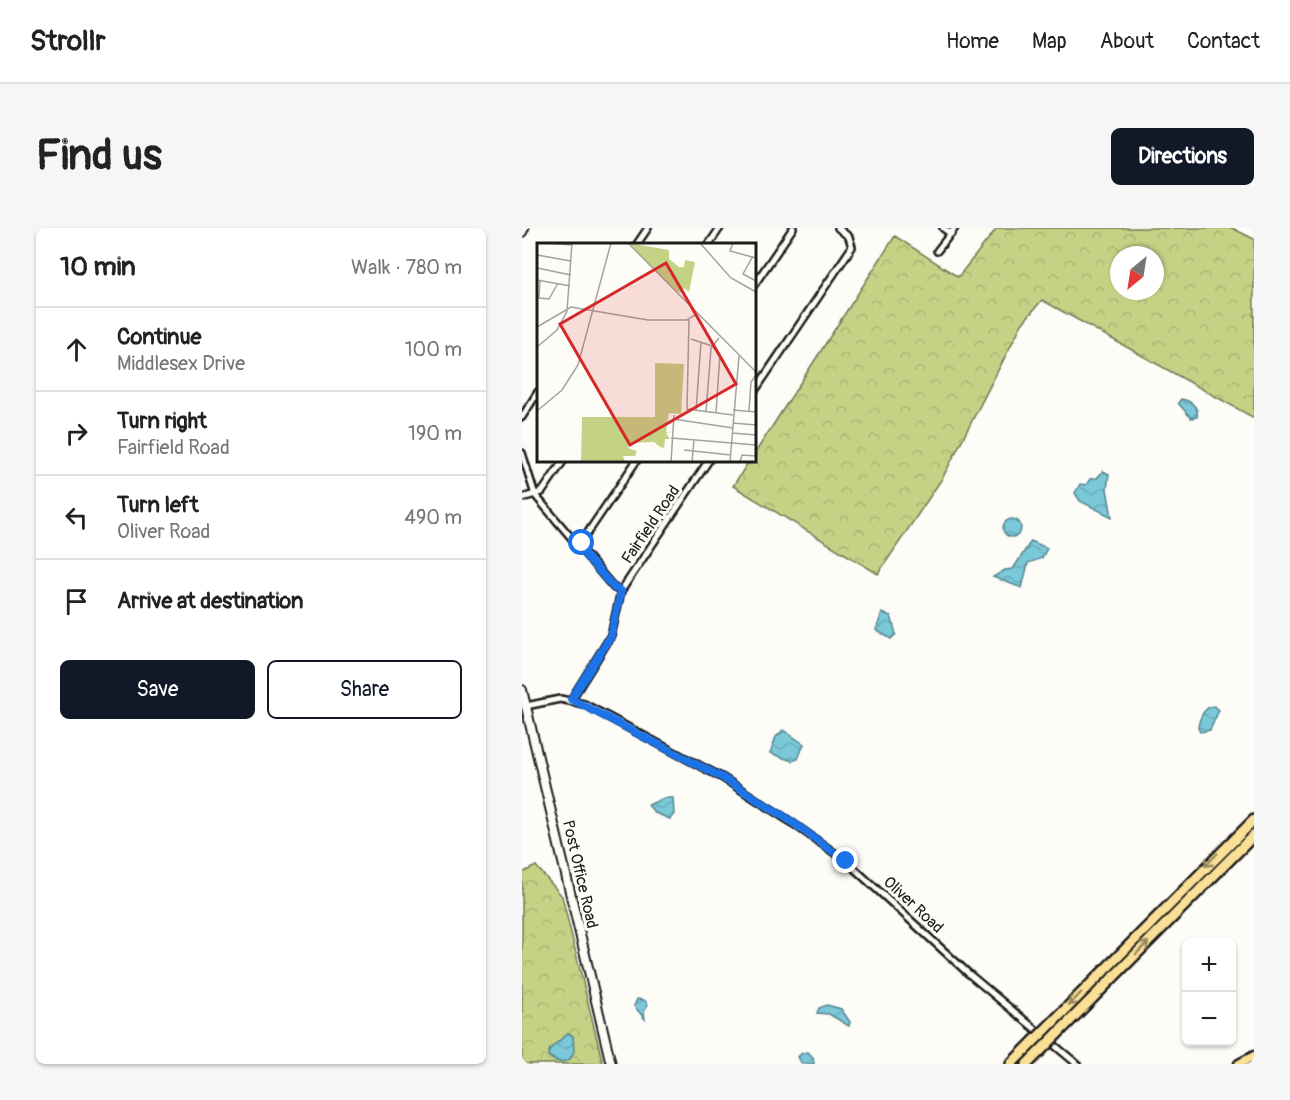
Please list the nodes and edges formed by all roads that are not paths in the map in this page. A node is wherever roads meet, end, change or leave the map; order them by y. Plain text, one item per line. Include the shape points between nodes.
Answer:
1 (648, 228) edge
2 (720, 228) edge
3 (793, 228) edge
4 (838, 228) edge
5 (942, 228) edge
6 (955, 228) edge
7 (951, 234) junction
8 (638, 243) edge
9 (710, 243) edge
10 (937, 251) dead end
11 (756, 282) edge
12 (756, 389) edge
13 (537, 394) edge
14 (522, 417) edge
15 (522, 453) edge
16 (563, 462) edge
17 (636, 462) edge
18 (708, 462) edge
19 (535, 495) junction
20 (522, 498) edge
21 (578, 547) junction
22 (621, 591) junction
23 (522, 690) edge
24 (571, 699) junction
25 (526, 706) junction
26 (1254, 820) edge
27 (1254, 835) edge
28 (1254, 1056) edge
29 (611, 1064) edge
30 (1011, 1064) edge
31 (1028, 1064) edge
32 (1077, 1064) edge
33 (1239, 1064) edge

1 - 8 street
2 - 9 street
3 - 11 street
4 - 12 street via 853,242 852,247
5 - 7 street
6 - 7 street
7 - 10 street
13 - 14 street
15 - 19 street
16 - 19 street via 547,486
17 - 21 street
18 - 22 street, Fairfield Road
19 - 20 street
19 - 21 street
21 - 22 street
22 - 24 street, Fairfield Road via 611,636
23 - 25 street, Post Office Road
24 - 25 street
24 - 32 street, Oliver Road via 723,778 788,819 865,877 964,970
25 - 29 street, Post Office Road
26 -> 30 highway, bridge
31 -> 27 highway, bridge
28 - 33 main road

